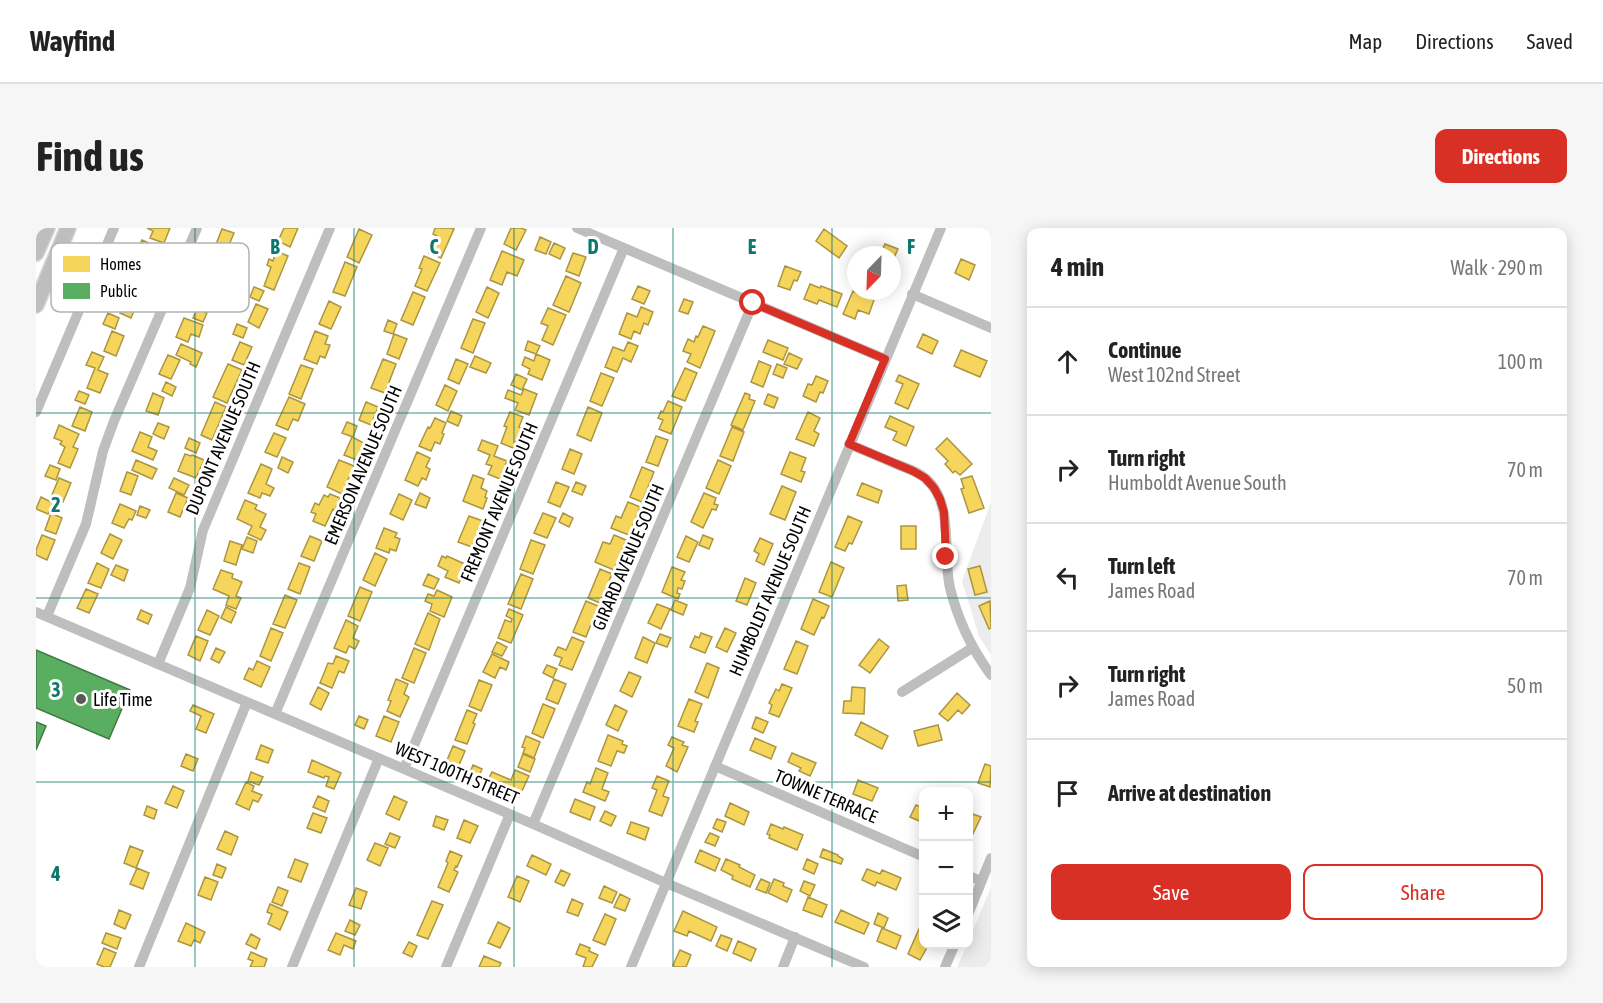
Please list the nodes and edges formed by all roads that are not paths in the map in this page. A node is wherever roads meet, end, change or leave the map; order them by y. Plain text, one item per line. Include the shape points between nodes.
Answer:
1 (46, 228) edge
2 (68, 228) edge
3 (114, 228) edge
4 (197, 228) edge
5 (330, 228) edge
6 (481, 228) edge
7 (577, 228) edge
8 (940, 228) edge
9 (62, 243) edge
10 (108, 243) edge
11 (191, 243) edge
12 (624, 248) junction
13 (36, 253) edge
14 (51, 269) edge
15 (912, 294) junction
16 (753, 303) junction
17 (36, 305) edge
18 (78, 312) edge
19 (161, 312) edge
20 (991, 328) edge
21 (885, 359) junction
22 (36, 412) edge
23 (849, 444) junction
24 (36, 612) edge
25 (47, 616) junction
26 (972, 648) junction
27 (158, 664) junction
28 (991, 675) edge
29 (902, 692) dead end
30 (247, 702) junction
31 (275, 714) junction
32 (379, 758) junction
33 (715, 766) junction
34 (404, 769) junction
35 (510, 814) junction
36 (533, 824) junction
37 (919, 854) edge
38 (991, 858) edge
39 (973, 878) edge
40 (981, 881) junction
41 (666, 884) junction
42 (973, 902) edge
43 (795, 937) junction
44 (953, 949) edge
45 (139, 967) edge
46 (292, 967) edge
47 (446, 967) edge
48 (631, 967) edge
49 (783, 967) edge
50 (864, 967) edge
51 (945, 967) edge

1 - 13 highway
2 - 9 highway
3 - 10 street
4 - 11 street
5 - 27 street, DUPONT AVENUE SOUTH via 202,530 190,588
6 - 31 street, EMERSON AVENUE SOUTH
7 - 12 street
8 - 15 street, HUMBOLDT AVENUE SOUTH
12 - 16 street
12 - 34 street, FREMONT AVENUE SOUTH
14 - 17 highway
15 - 20 street
15 - 21 street, HUMBOLDT AVENUE SOUTH
16 - 21 street
16 - 36 street, GIRARD AVENUE SOUTH
18 - 22 street
19 - 25 street via 114,421 86,524
21 - 23 street, HUMBOLDT AVENUE SOUTH
23 - 26 street via 913,471 934,488 944,512 949,585
23 - 33 street, HUMBOLDT AVENUE SOUTH
24 - 25 street, WEST 100TH STREET
25 - 27 street, WEST 100TH STREET
26 - 28 street
26 - 29 street
27 - 30 street, WEST 100TH STREET
30 - 31 street, WEST 100TH STREET
30 - 45 street
31 - 32 street, WEST 100TH STREET
32 - 34 street, WEST 100TH STREET
32 - 46 street
33 - 37 street, TOWNE TERRACE
33 - 41 street, HUMBOLDT AVENUE SOUTH
34 - 35 street, WEST 100TH STREET
35 - 36 street, WEST 100TH STREET
35 - 47 street
36 - 41 street, WEST 100TH STREET
38 - 40 street
39 - 40 street
40 - 42 street
41 - 43 street, WEST 100TH STREET
41 - 48 street, HUMBOLDT AVENUE SOUTH
43 - 49 street
43 - 50 street, WEST 100TH STREET
44 - 51 street

